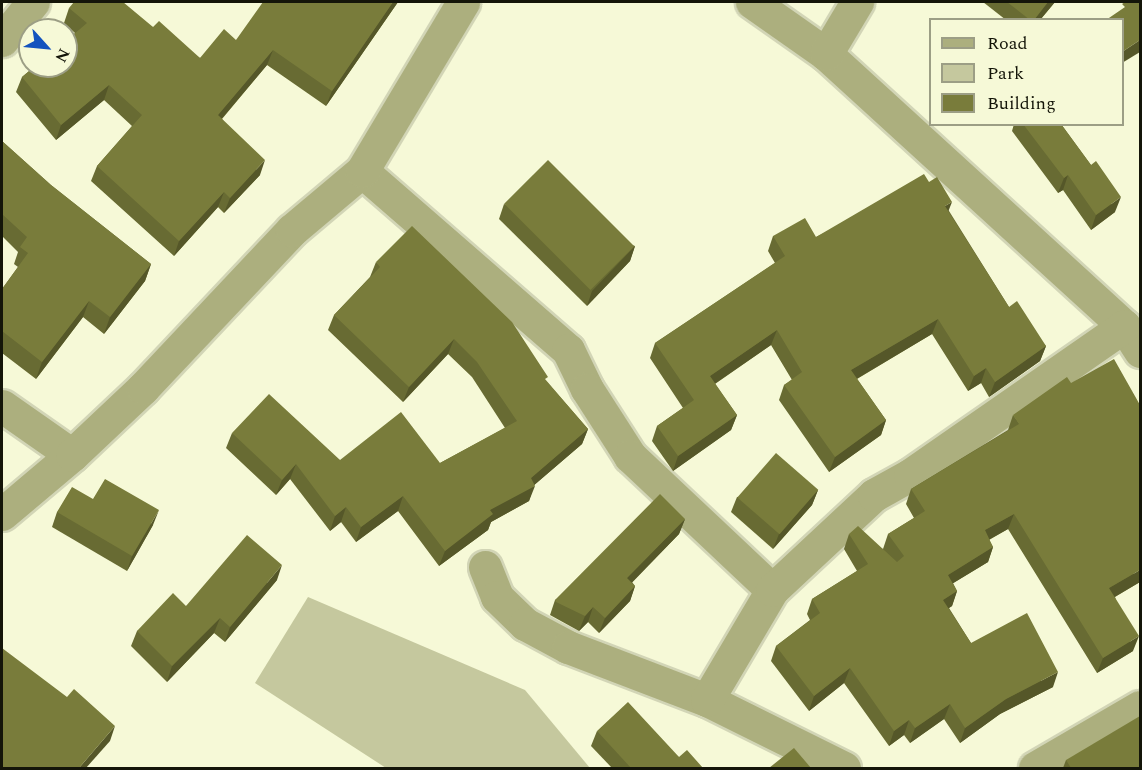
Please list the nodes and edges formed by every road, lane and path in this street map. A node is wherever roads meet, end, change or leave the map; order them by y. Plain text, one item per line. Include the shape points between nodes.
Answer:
1 (33, 2) edge
2 (463, 2) edge
3 (752, 2) edge
4 (857, 2) edge
5 (2, 40) edge
6 (826, 54) junction
7 (362, 171) junction
8 (1133, 334) edge
9 (2, 406) edge
10 (72, 455) junction
11 (2, 514) edge
12 (485, 567) dead end
13 (772, 590) junction
14 (707, 700) junction
15 (1140, 706) edge
16 (844, 768) edge
17 (1035, 768) edge

1 - 5 street
2 - 7 street
3 - 6 street
4 - 6 street
6 - 8 street
7 - 10 street via 292,230 143,388
7 - 13 street via 567,350 630,456
8 - 13 street via 874,495
9 - 10 street
10 - 11 street
12 - 14 street via 497,597 525,624 568,647
13 - 14 street
14 - 16 street
15 - 17 street

